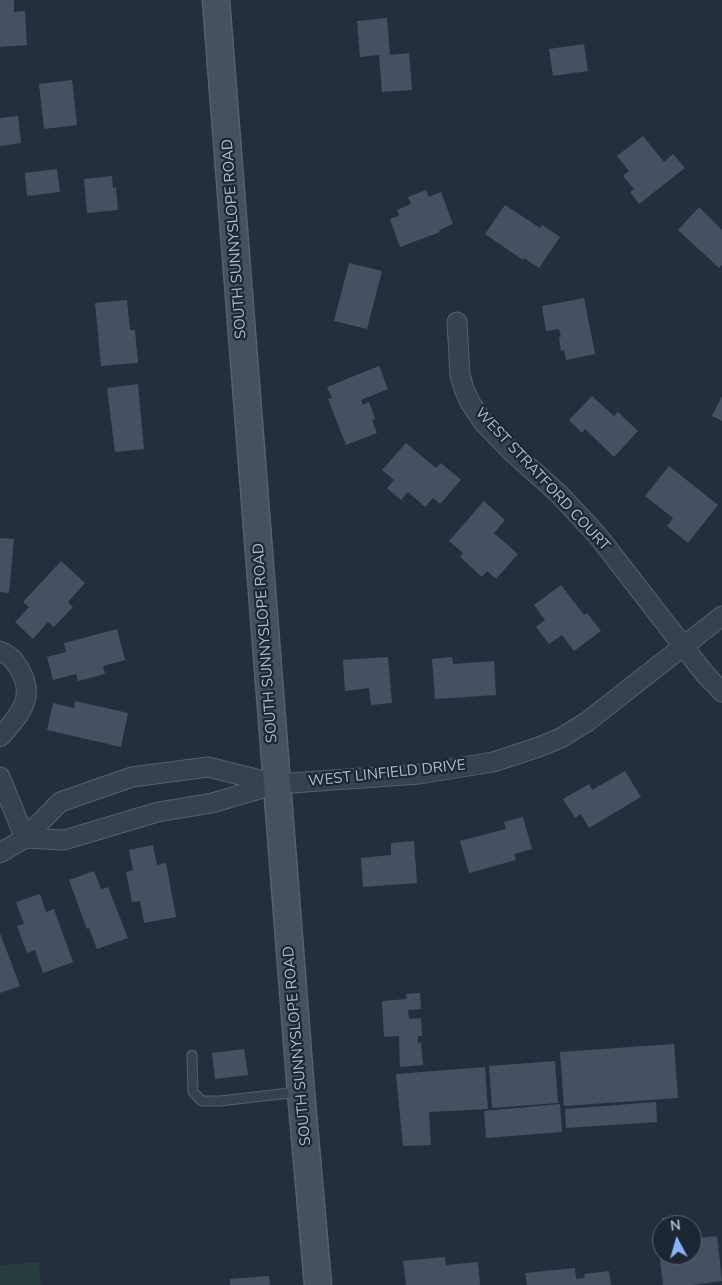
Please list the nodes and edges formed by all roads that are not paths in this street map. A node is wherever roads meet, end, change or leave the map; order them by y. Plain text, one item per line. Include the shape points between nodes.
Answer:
1 (216, 0) edge
2 (457, 322) dead end
3 (722, 616) edge
4 (683, 647) junction
5 (0, 651) edge
6 (722, 692) edge
7 (0, 737) edge
8 (0, 777) edge
9 (277, 784) junction
10 (25, 838) junction
11 (0, 853) edge
12 (192, 1055) dead end
13 (301, 1092) junction
14 (318, 1285) edge

1 - 9 street, SOUTH SUNNYSLOPE ROAD
2 - 4 street, WEST STRATFORD COURT via 460,375 471,404 490,429 598,536
3 - 4 street, WEST LINFIELD DRIVE
4 - 6 street, WEST STRATFORD COURT
4 - 9 street, WEST LINFIELD DRIVE via 588,721 562,738 536,748 493,762 419,774
5 - 7 street via 12,657 25,680 27,700
8 - 10 street
9 - 10 street, WEST LINFIELD DRIVE via 212,803 158,812 64,840
9 - 10 street, WEST LINFIELD DRIVE via 208,766 132,777 60,802
9 - 13 street, SOUTH SUNNYSLOPE ROAD
10 - 11 street, WEST LINFIELD DRIVE
12 - 13 lane via 193,1092 202,1101 220,1102
13 - 14 street, SOUTH SUNNYSLOPE ROAD

